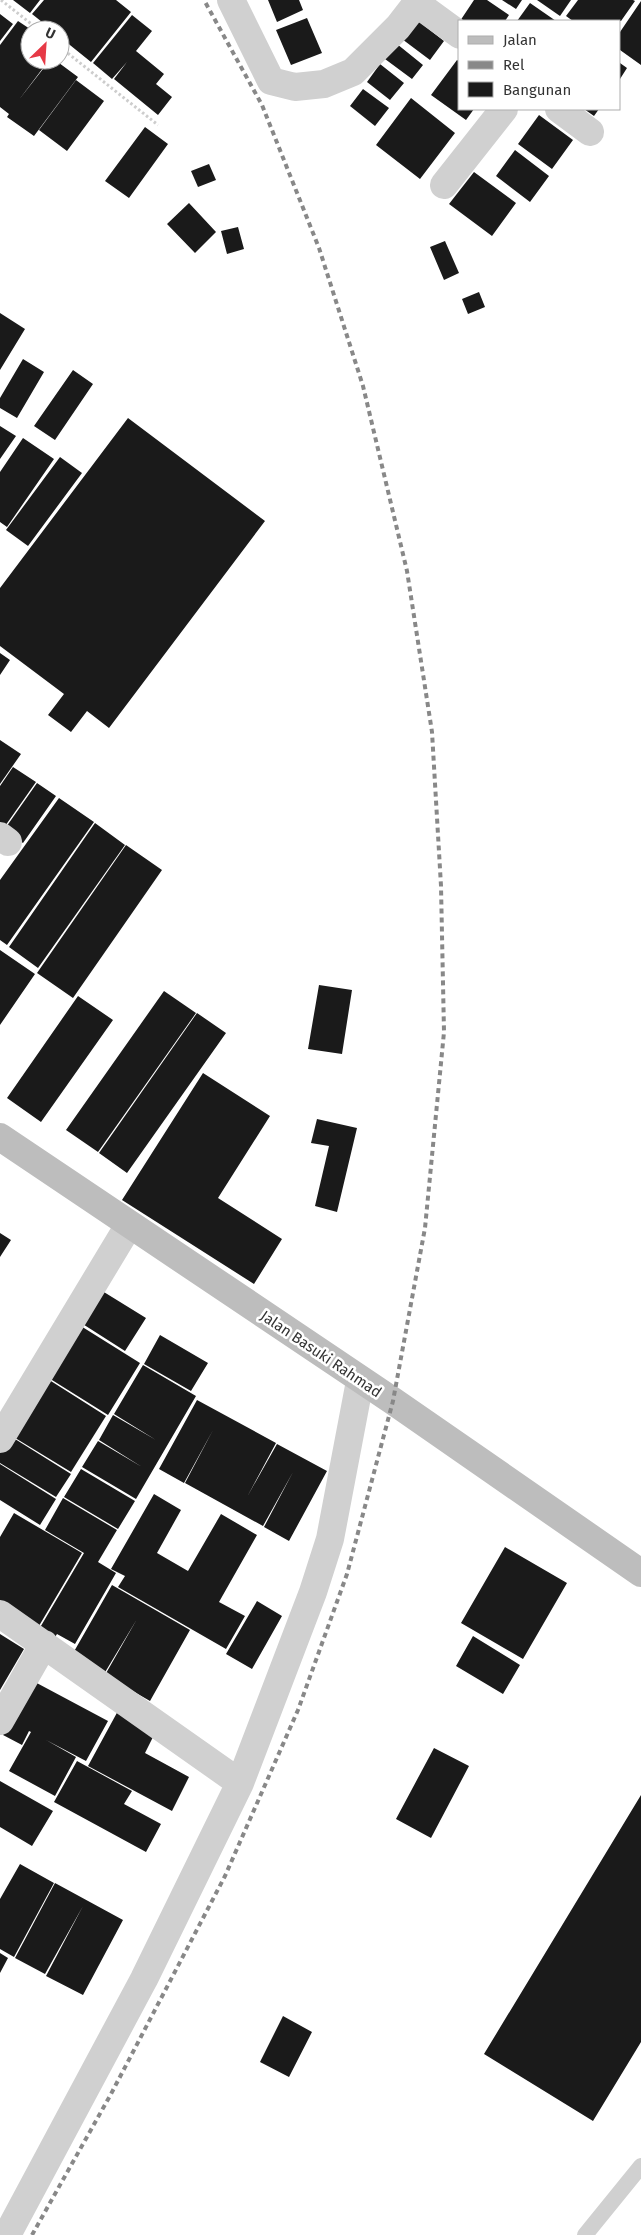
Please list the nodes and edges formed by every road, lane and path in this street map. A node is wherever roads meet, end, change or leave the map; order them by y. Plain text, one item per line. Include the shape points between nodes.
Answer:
1 (1, 0) edge
2 (231, 0) edge
3 (417, 2) edge
4 (26, 20) edge
5 (458, 34) edge
6 (70, 55) edge
7 (503, 110) edge
8 (560, 110) edge
9 (158, 125) dead end
10 (590, 132) dead end
11 (444, 185) dead end
12 (0, 1137) edge
13 (129, 1225) junction
14 (360, 1381) junction
15 (0, 1439) edge
16 (641, 1573) edge
17 (0, 1614) edge
18 (44, 1644) junction
19 (0, 1721) edge
20 (240, 1783) junction
21 (641, 2166) edge
22 (7, 2235) edge
23 (585, 2235) edge

1 - 4 path
2 - 3 street via 271,81 294,87 324,84 353,72 398,27
3 - 5 street
6 - 9 path
7 - 11 street
8 - 10 street
12 - 13 main road, Jalan Basuki Rahmad
13 - 14 main road, Jalan Basuki Rahmad
13 - 15 street
14 - 16 main road, Jalan Basuki Rahmad
14 - 20 street via 330,1539
17 - 18 street
18 - 19 street
18 - 20 street
20 - 22 street via 144,1979
21 - 23 lane

